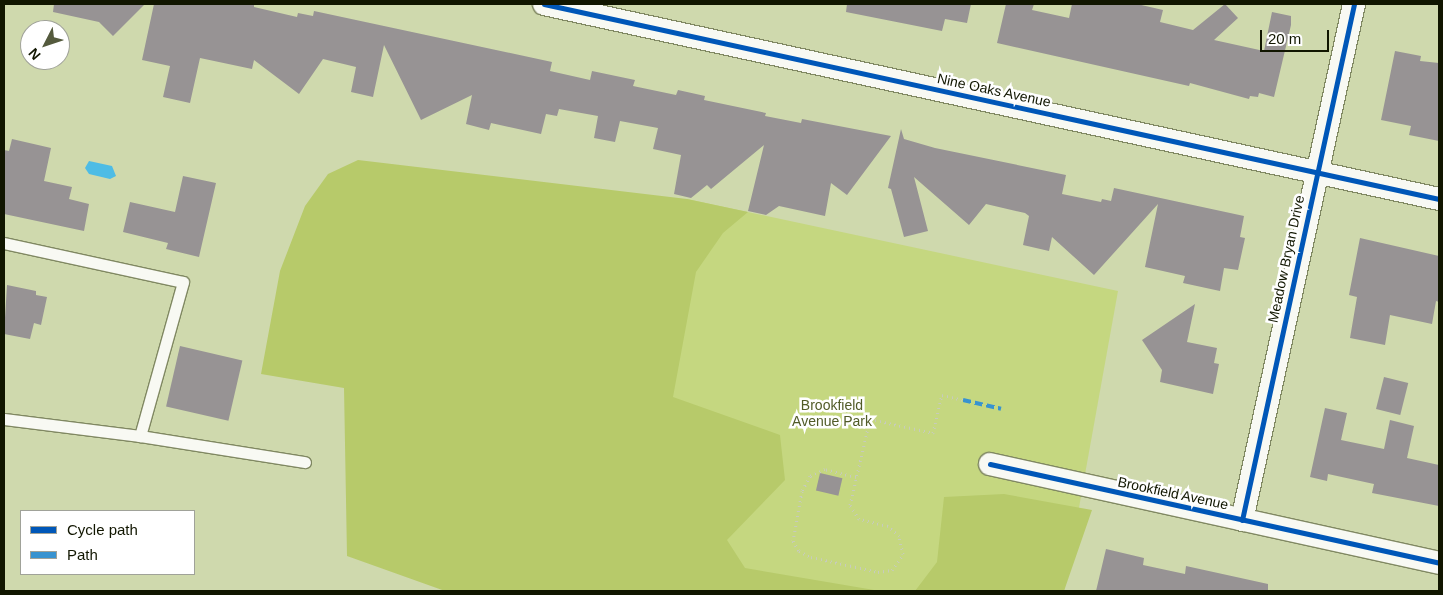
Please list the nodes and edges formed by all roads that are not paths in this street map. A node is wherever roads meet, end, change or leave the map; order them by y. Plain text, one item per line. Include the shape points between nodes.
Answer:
1 (544, 4) edge
2 (1354, 4) edge
3 (1316, 172) junction
4 (1439, 199) edge
5 (4, 243) edge
6 (4, 419) edge
7 (140, 436) junction
8 (305, 462) dead end
9 (990, 464) dead end
10 (1242, 520) junction
11 (1439, 564) edge

1 - 3 street, Nine Oaks Avenue
2 - 3 street, Meadow Bryan Drive
3 - 4 street, Nine Oaks Avenue
3 - 10 street, Meadow Bryan Drive
5 - 7 lane via 183,282
6 - 7 lane
7 - 8 lane
9 - 10 street, Brookfield Avenue
10 - 11 street, Brookfield Avenue

